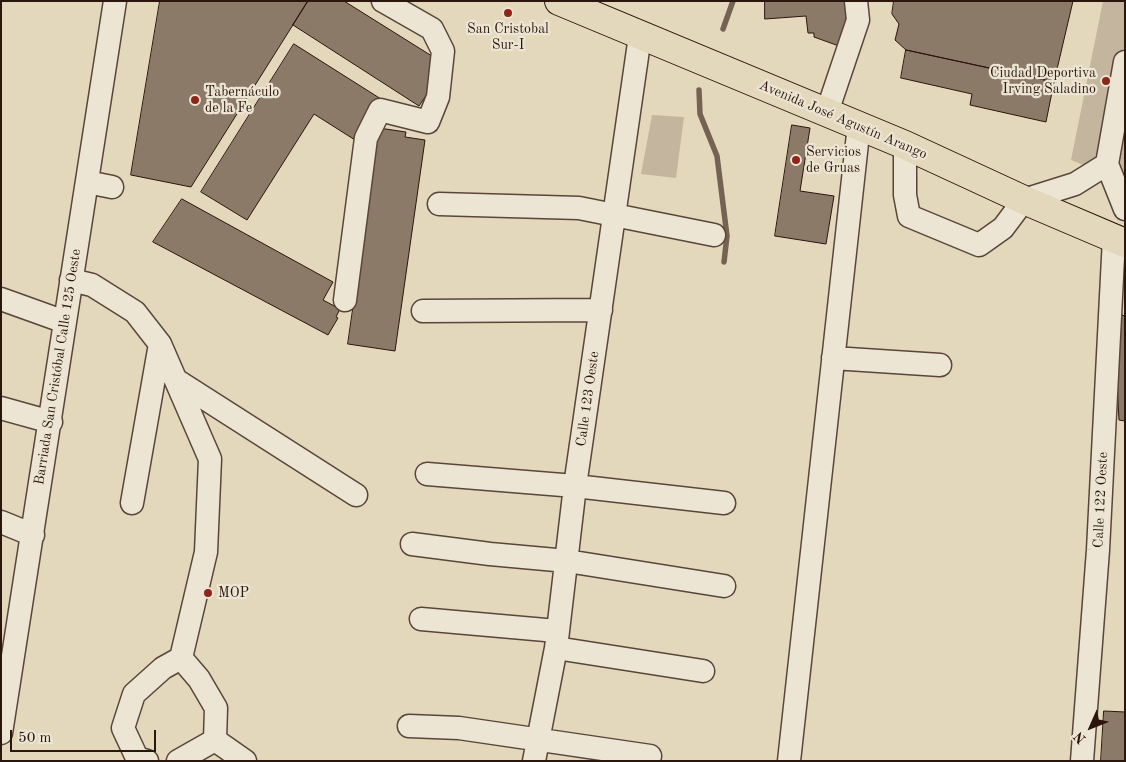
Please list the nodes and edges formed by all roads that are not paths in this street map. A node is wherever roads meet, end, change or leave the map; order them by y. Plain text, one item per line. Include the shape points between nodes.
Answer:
1 (115, 1) edge
2 (383, 1) edge
3 (559, 1) edge
4 (856, 1) edge
5 (640, 36) junction
6 (1125, 62) edge
7 (827, 112) junction
8 (859, 125) junction
9 (905, 145) junction
10 (1107, 164) junction
11 (87, 182) junction
12 (112, 187) dead end
13 (1024, 200) junction
14 (438, 204) dead end
15 (1125, 209) edge
16 (614, 214) junction
17 (714, 235) dead end
18 (1119, 241) edge
19 (72, 280) junction
20 (1, 299) edge
21 (345, 300) dead end
22 (601, 310) junction
23 (423, 311) dead end
24 (65, 322) junction
25 (160, 344) junction
26 (833, 358) junction
27 (940, 365) dead end
28 (176, 380) junction
29 (1, 408) edge
30 (51, 422) junction
31 (427, 474) dead end
32 (575, 486) junction
33 (356, 495) dead end
34 (724, 503) dead end
35 (132, 504) dead end
36 (1, 522) edge
37 (33, 535) junction
38 (412, 544) dead end
39 (567, 561) junction
40 (724, 586) dead end
41 (421, 619) dead end
42 (557, 639) junction
43 (181, 658) junction
44 (704, 671) dead end
45 (409, 726) dead end
46 (1, 733) edge
47 (215, 740) junction
48 (536, 750) edge
49 (650, 756) dead end
50 (147, 761) edge
51 (178, 761) edge
52 (245, 761) edge
53 (789, 761) edge
54 (1082, 761) edge

1 - 11 street, Barriada San Cristóbal Calle 125 Oeste
2 - 21 street via 432,29 443,51 438,97 428,122 380,110 366,138
3 - 5 main road, Avenida José Agustín Arango
4 - 7 street via 858,20
5 - 7 main road, Avenida José Agustín Arango
5 - 16 street, Calle 123 Oeste
6 - 10 street
7 - 8 main road, Avenida José Agustín Arango
8 - 9 main road, Avenida José Agustín Arango
8 - 26 street
9 - 13 main road, Avenida José Agustín Arango
9 - 13 street via 905,196 909,216 979,245 1003,228
10 - 13 street via 1075,184
10 - 15 street
11 - 12 street
11 - 19 street, Barriada San Cristóbal Calle 125 Oeste
13 - 18 main road, Avenida José Agustín Arango
14 - 16 street via 579,208
16 - 17 street
16 - 22 street, Calle 123 Oeste
18 - 54 street, Calle 122 Oeste
19 - 24 street, Barriada San Cristóbal Calle 125 Oeste
19 - 25 street via 92,285 135,312
20 - 24 street
22 - 23 street
22 - 32 street, Calle 123 Oeste
24 - 30 street, Barriada San Cristóbal Calle 125 Oeste
25 - 28 street
25 - 35 street
26 - 27 street
26 - 53 street
28 - 33 street
28 - 43 street via 210,460 206,552
29 - 30 street
30 - 37 street, Barriada San Cristóbal Calle 125 Oeste
31 - 32 street
32 - 34 street
32 - 39 street, Calle 123 Oeste
36 - 37 street
37 - 46 street, Barriada San Cristóbal Calle 125 Oeste
38 - 39 street
39 - 40 street
39 - 42 street, Calle 123 Oeste
41 - 42 street
42 - 44 street
42 - 48 street, Calle 123 Oeste
43 - 47 street via 199,679 216,708
43 - 50 street via 163,668 134,694 123,728 137,758
45 - 48 street via 459,728
47 - 51 street
47 - 52 street
48 - 49 street

